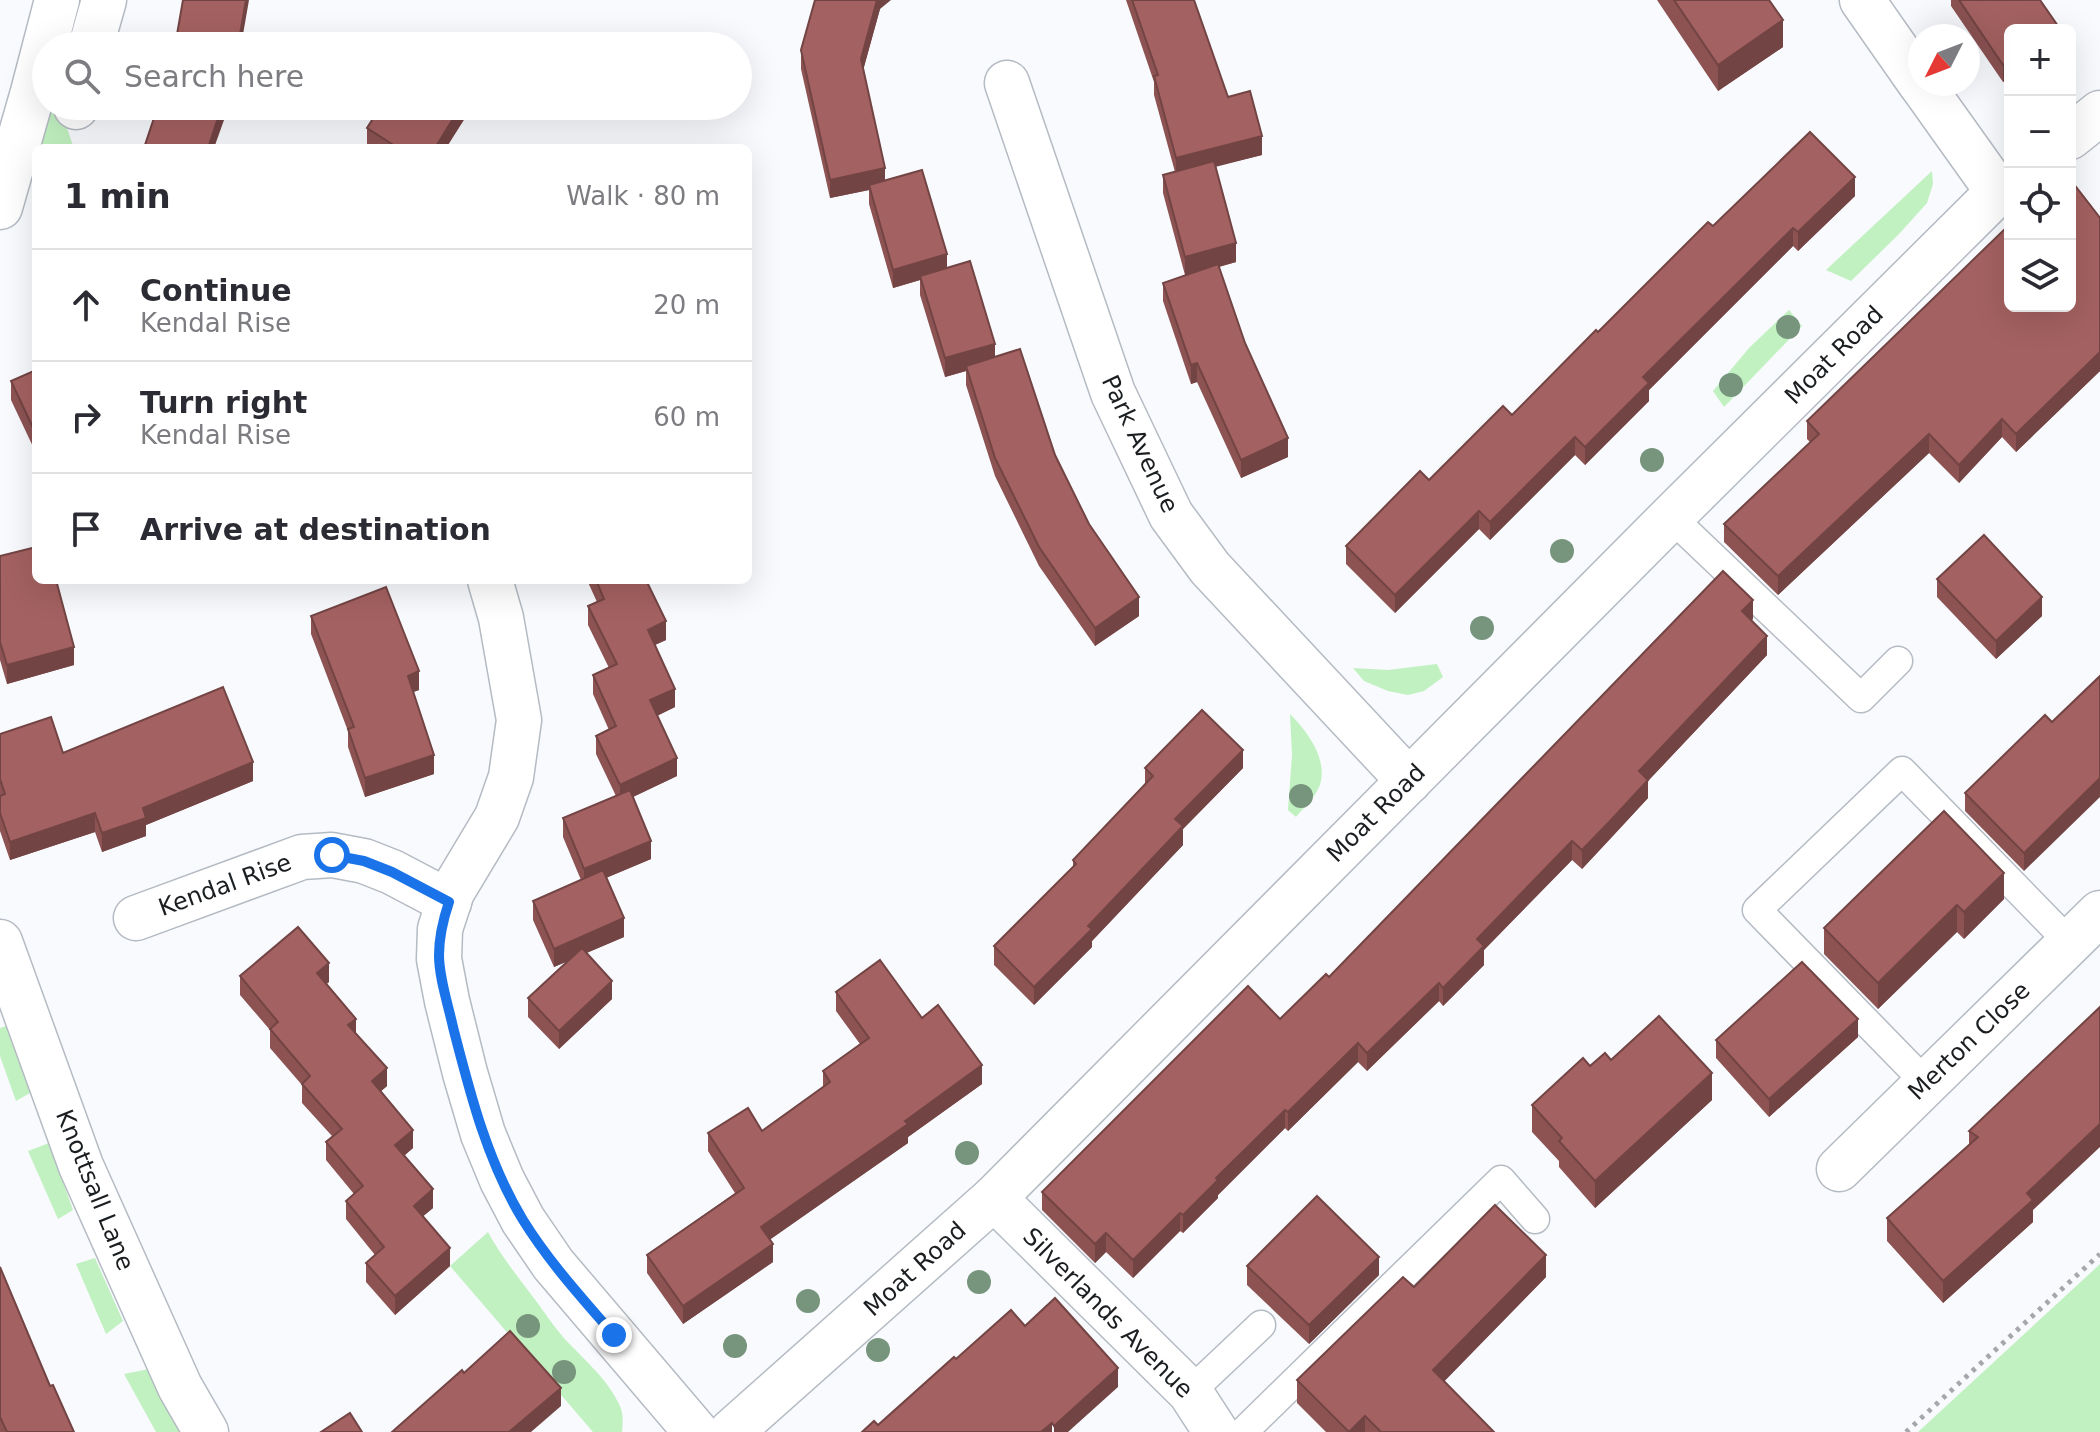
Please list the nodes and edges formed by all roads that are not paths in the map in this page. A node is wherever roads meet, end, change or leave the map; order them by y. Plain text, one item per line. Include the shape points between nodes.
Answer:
1 (57, 0) edge
2 (104, 0) edge
3 (1862, 0) edge
4 (52, 32) edge
5 (95, 32) edge
6 (1908, 66) edge
7 (1007, 83) dead end
8 (1930, 96) edge
9 (32, 103) edge
10 (2100, 113) edge
11 (2076, 132) edge
12 (2004, 188) edge
13 (0, 207) edge
14 (1671, 517) junction
15 (491, 584) edge
16 (1898, 661) dead end
17 (1409, 781) junction
18 (449, 902) junction
19 (136, 918) dead end
20 (2085, 928) edge
21 (0, 942) edge
22 (1926, 1083) junction
23 (1839, 1169) dead end
24 (994, 1198) junction
25 (1535, 1219) dead end
26 (1261, 1325) dead end
27 (1190, 1392) junction
28 (206, 1432) edge
29 (696, 1432) edge
30 (731, 1432) edge
31 (1216, 1432) edge
32 (1243, 1432) edge

1 - 4 street
2 - 5 street
3 - 6 street
7 - 17 street, Park Avenue via 1113,393 1171,515 1210,568
8 - 12 street
9 - 13 street
10 - 11 street
12 - 14 street, Moat Road
14 - 16 lane via 1861,698
14 - 17 street, Moat Road
15 - 18 street via 519,720 511,777 497,817
17 - 24 street, Moat Road
18 - 19 street, Kendal Rise via 392,872 332,855 302,857
18 - 29 street via 440,929 439,959 447,1001 483,1134 502,1180 553,1264
20 - 22 street, Merton Close
20 - 22 lane via 1902,771 1757,910
21 - 28 street, Knottsall Lane via 81,1166 180,1387
22 - 23 street, Merton Close
24 - 27 street, Silverlands Avenue
24 - 30 street, Moat Road
25 - 32 lane via 1501,1180
26 - 27 lane
27 - 31 street, Silverlands Avenue

